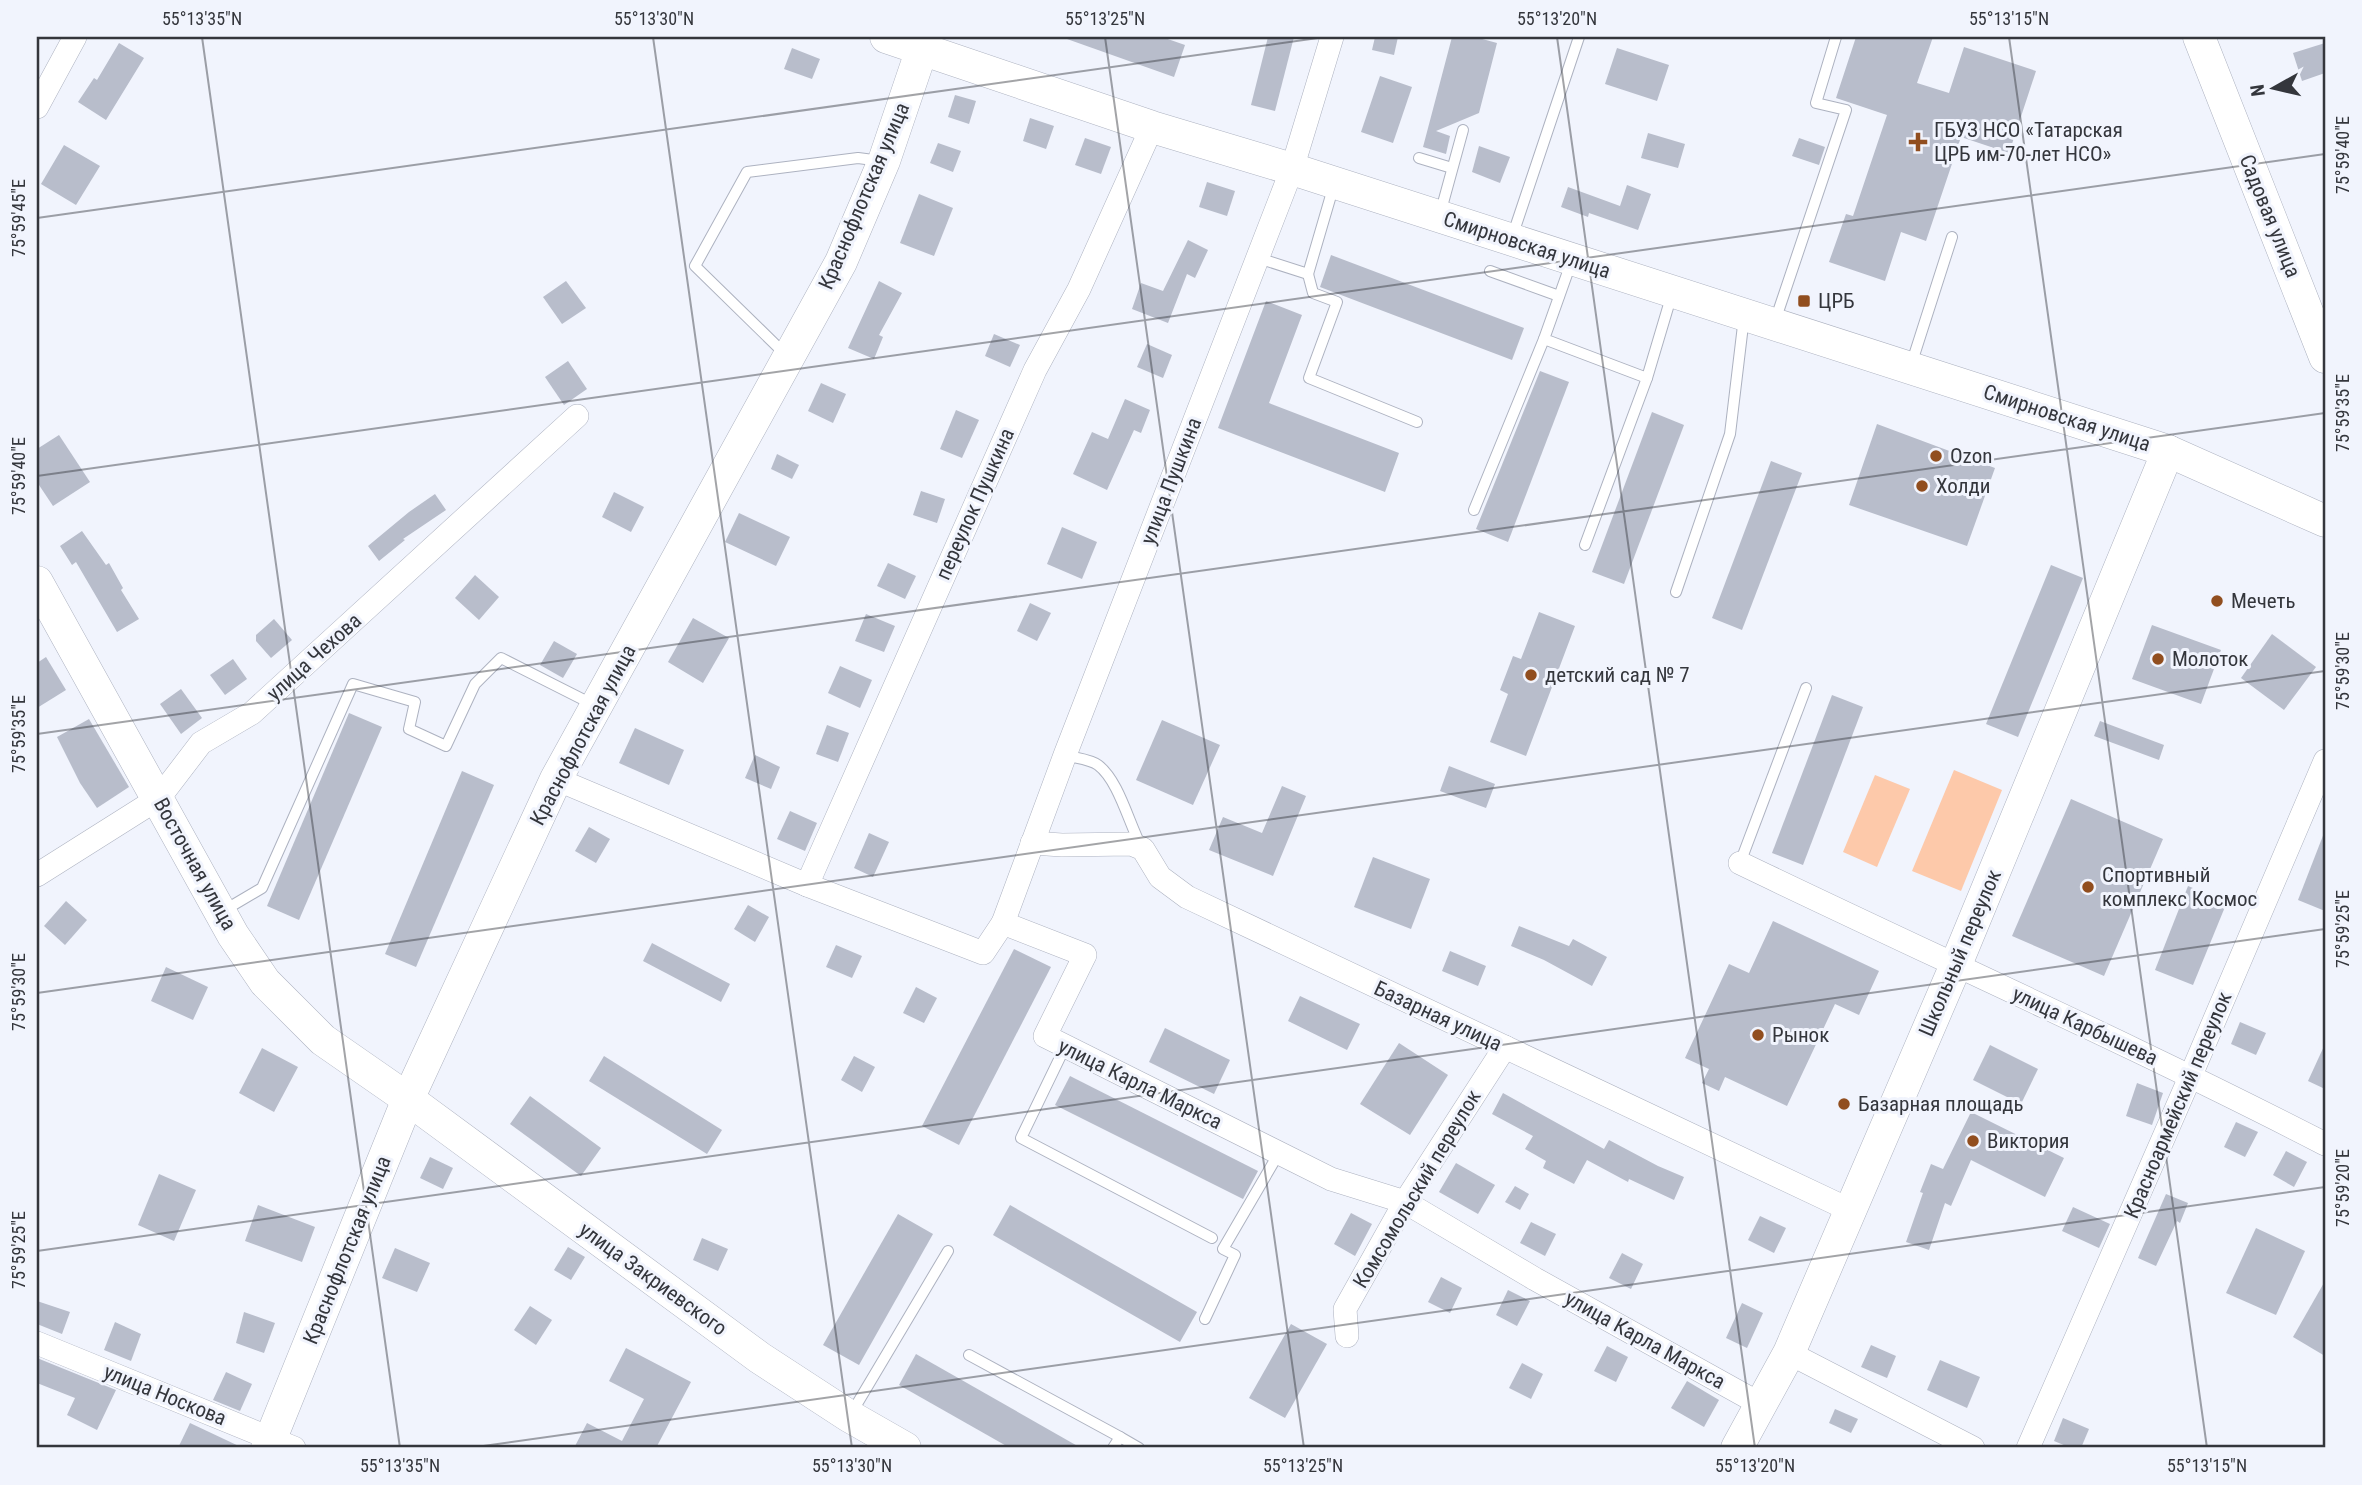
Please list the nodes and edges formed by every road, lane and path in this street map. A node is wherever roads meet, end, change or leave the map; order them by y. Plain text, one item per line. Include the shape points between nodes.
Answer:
1 (75, 37) edge
2 (886, 37) edge
3 (1332, 37) edge
4 (1579, 37) edge
5 (1836, 37) edge
6 (2199, 37) edge
7 (925, 43) edge
8 (37, 107) edge
9 (1152, 127) junction
10 (1463, 130) dead end
11 (1419, 158) dead end
12 (884, 161) junction
13 (1452, 168) junction
14 (1292, 169) junction
15 (1335, 183) junction
16 (1439, 216) junction
17 (1952, 237) dead end
18 (1511, 239) junction
19 (1258, 258) junction
20 (1572, 259) junction
21 (1490, 271) dead end
22 (1308, 274) junction
23 (1672, 291) junction
24 (1559, 296) junction
25 (1744, 314) junction
26 (1774, 324) junction
27 (1544, 339) junction
28 (2325, 357) edge
29 (789, 358) junction
30 (1911, 368) junction
31 (1647, 378) junction
32 (577, 416) dead end
33 (1417, 422) dead end
34 (2168, 451) junction
35 (1474, 510) dead end
36 (2325, 521) edge
37 (1586, 545) dead end
38 (37, 582) edge
39 (1676, 592) dead end
40 (1806, 688) dead end
41 (597, 706) junction
42 (1065, 755) junction
43 (2325, 761) edge
44 (556, 779) junction
45 (159, 798) junction
46 (1032, 843) junction
47 (1143, 849) junction
48 (1740, 863) joint
49 (37, 875) edge
50 (807, 885) junction
51 (221, 912) junction
52 (1003, 923) junction
53 (1955, 967) junction
54 (1065, 1046) junction
55 (1505, 1047) junction
56 (2192, 1075) junction
57 (408, 1099) junction
58 (2325, 1144) edge
59 (1279, 1153) junction
60 (1405, 1202) junction
61 (1850, 1210) junction
62 (1212, 1238) dead end
63 (948, 1251) dead end
64 (1205, 1319) dead end
65 (1347, 1336) dead end
66 (37, 1343) edge
67 (1789, 1353) junction
68 (968, 1355) dead end
69 (1760, 1404) junction
70 (849, 1416) junction
71 (1120, 1437) junction
72 (277, 1445) edge
73 (905, 1448) edge
74 (1113, 1448) edge
75 (1139, 1448) edge
76 (1737, 1448) edge
77 (1973, 1448) edge
78 (2028, 1448) edge

1 - 8 street
2 - 7 street, Смирновская улица
3 - 14 street, улица Пушкина
4 - 18 lane
5 - 26 lane via 1816,103 1846,110
6 - 28 street, Садовая улица
7 - 9 street, Смирновская улица
7 - 12 street, Краснофлотская улица
9 - 14 street, Смирновская улица
9 - 50 street, переулок Пушкина via 1079,289 1035,370
10 - 13 lane
11 - 13 lane
12 - 29 street, Краснофлотская улица via 841,262
12 - 29 lane via 858,158 747,172 695,267
13 - 16 lane
14 - 15 street, Смирновская улица
14 - 19 street, улица Пушкина
15 - 16 street, Смирновская улица
15 - 22 lane
16 - 18 street, Смирновская улица
17 - 30 lane
18 - 20 street, Смирновская улица
19 - 22 lane
19 - 42 street, улица Пушкина
20 - 23 street, Смирновская улица
20 - 24 lane
21 - 24 lane
22 - 33 lane via 1313,293 1337,302 1309,378
23 - 25 street, Смирновская улица
23 - 31 lane
24 - 27 lane
25 - 26 street, Смирновская улица
25 - 39 lane via 1730,434
26 - 30 street, Смирновская улица
27 - 31 lane
27 - 35 lane
29 - 41 street, Краснофлотская улица
30 - 34 street, Смирновская улица
31 - 37 lane
32 - 45 street, улица Чехова via 252,713 201,743
34 - 36 street, Смирновская улица
34 - 53 street, Школьный переулок
38 - 45 street, Восточная улица
40 - 48 lane
41 - 44 street, Краснофлотская улица
41 - 51 lane via 501,658 475,684 446,746 409,729 415,702 352,684 261,888
42 - 46 street, улица Пушкина
42 - 47 lane via 1097,764 1104,772 1118,790
43 - 56 street, Красноармейский переулок
44 - 50 street
44 - 57 street, Краснофлотская улица
45 - 49 street, улица Чехова
45 - 51 street, Восточная улица
46 - 47 street via 1131,844
46 - 52 street, улица Пушкина
47 - 55 street, Базарная улица via 1160,877 1187,897
48 - 53 street, улица Карбышева
50 - 52 street via 983,953
51 - 57 street, Восточная улица via 265,982 323,1040
52 - 54 street, улица Карла Маркса via 1085,954 1045,1036
53 - 56 street, улица Карбышева
53 - 61 street, Школьный переулок
54 - 59 street, улица Карла Маркса
54 - 62 lane via 1021,1138
55 - 60 street, Комсомольский переулок
55 - 61 street, Базарная улица
56 - 58 street, улица Карбышева
56 - 78 street, Красноармейский переулок
57 - 70 street, улица Закриевского via 760,1358
57 - 72 street, Краснофлотская улица
59 - 60 street, улица Карла Маркса via 1331,1178
59 - 64 lane via 1223,1249 1236,1255
60 - 65 street, Комсомольский переулок via 1345,1309
60 - 69 street, улица Карла Маркса
61 - 67 street, Школьный переулок
63 - 70 lane
66 - 72 street, улица Носкова
67 - 69 street, Школьный переулок
67 - 77 street
68 - 71 lane
69 - 76 street, Школьный переулок
70 - 73 street, улица Закриевского
71 - 74 lane
71 - 75 lane

